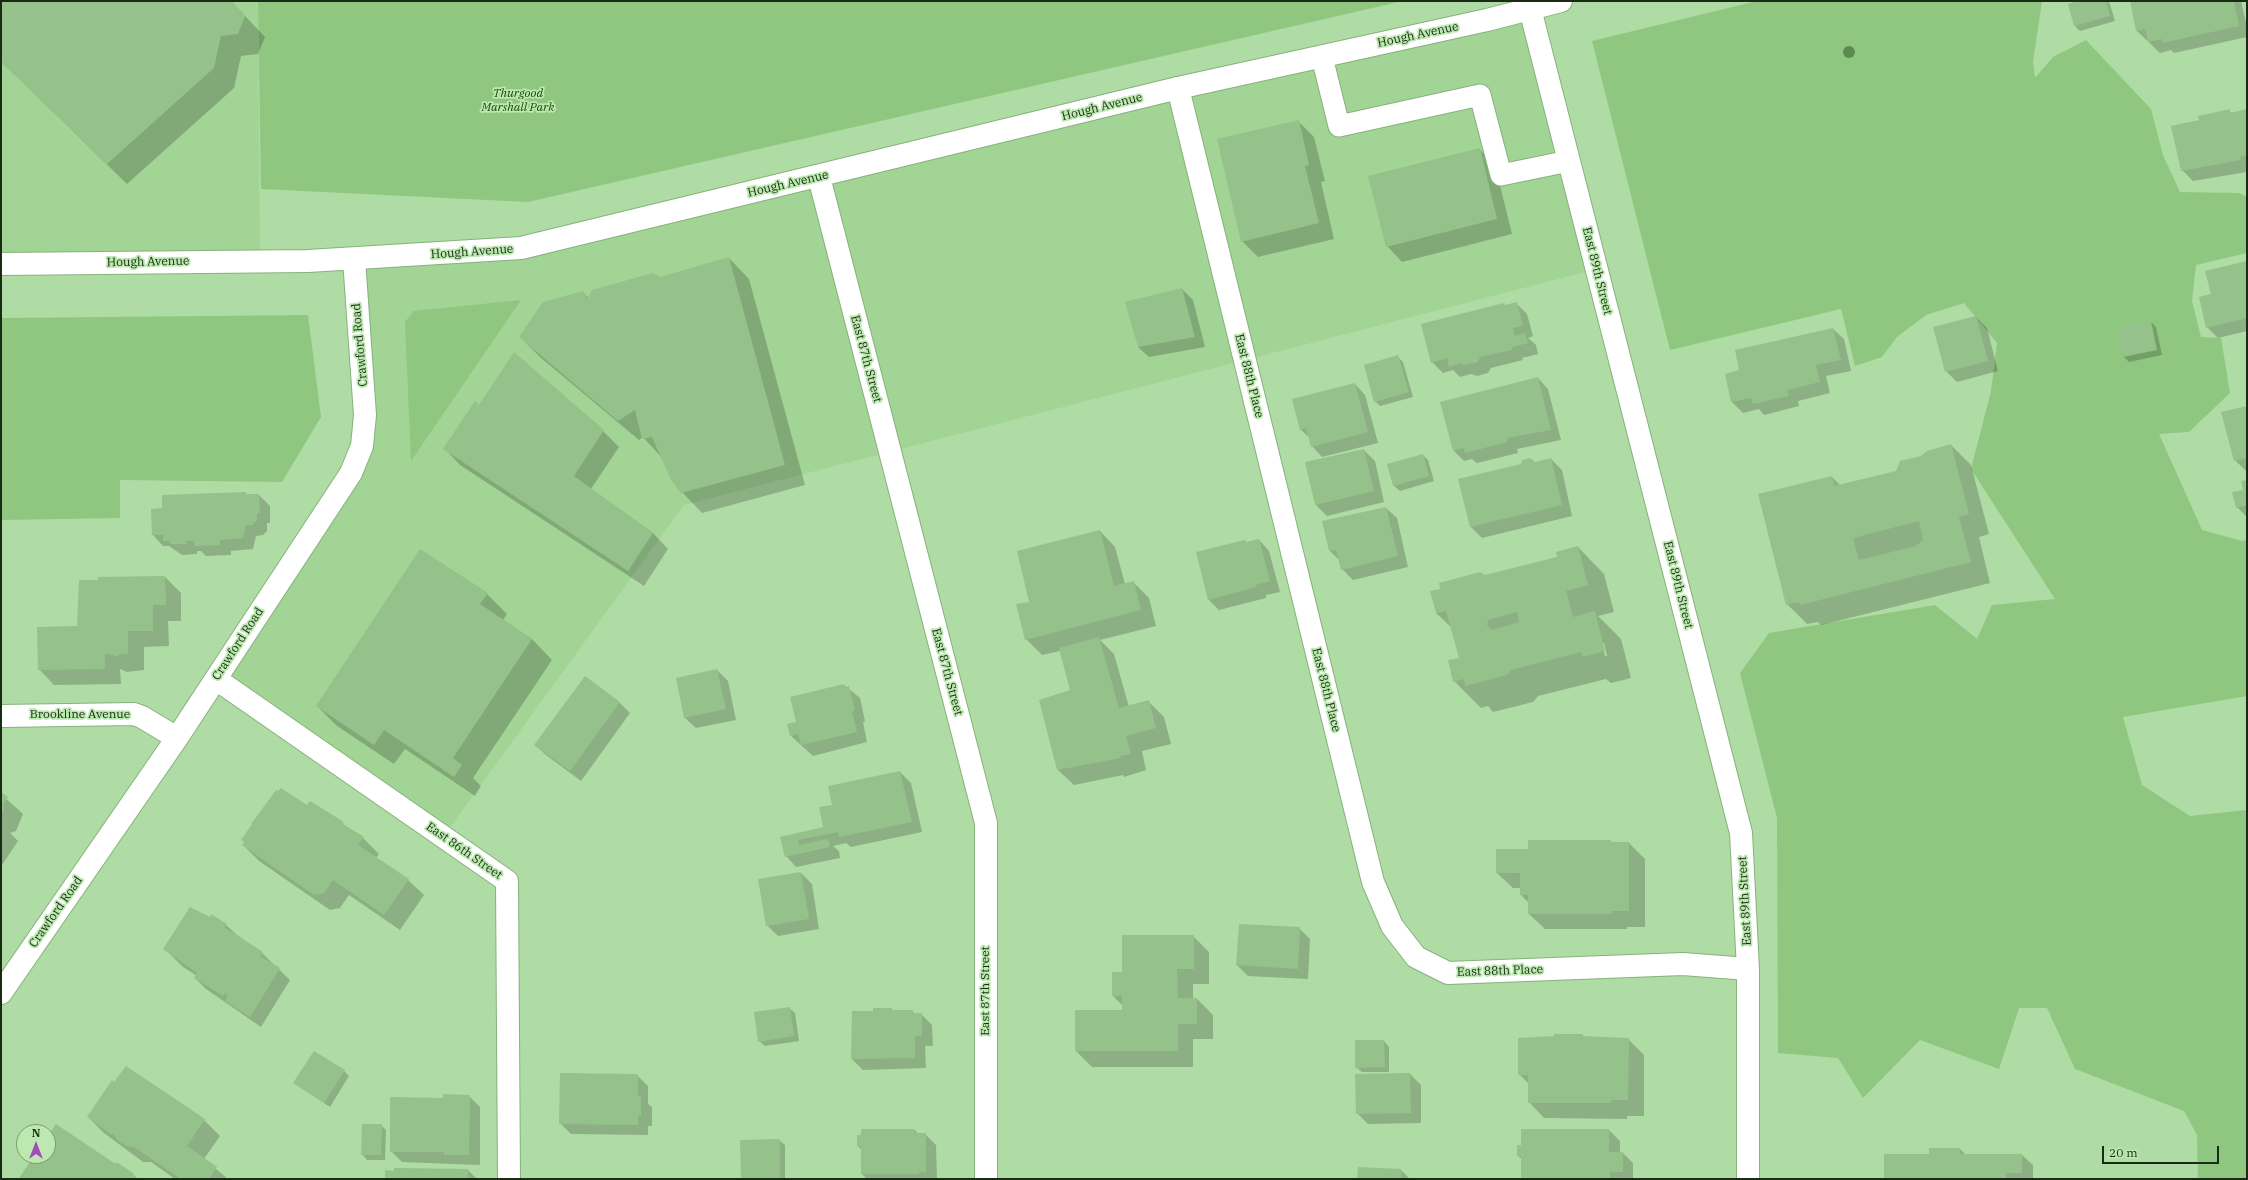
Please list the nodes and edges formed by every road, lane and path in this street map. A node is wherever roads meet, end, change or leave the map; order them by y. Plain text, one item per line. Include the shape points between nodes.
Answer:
1 (1561, 1) edge
2 (1529, 5) edge
3 (1322, 57) junction
4 (1178, 88) junction
5 (1569, 161) junction
6 (819, 177) junction
7 (354, 259) junction
8 (1, 264) edge
9 (216, 679) junction
10 (1, 716) edge
11 (177, 738) junction
12 (1748, 969) junction
13 (1, 993) edge
14 (509, 1179) edge
15 (986, 1179) edge
16 (1748, 1179) edge

1 - 2 street, Hough Avenue
2 - 3 street, Hough Avenue
2 - 5 street, East 89th Street
3 - 4 street, Hough Avenue
3 - 5 lane via 1339,126 1480,95 1501,175
4 - 6 street, Hough Avenue
4 - 12 street, East 88th Place via 1373,882 1392,926 1416,957 1448,973 1683,964
5 - 12 street, East 89th Street via 1741,833
6 - 7 street, Hough Avenue via 521,248
6 - 15 street, East 87th Street via 986,823
7 - 8 street, Hough Avenue
7 - 9 street, Crawford Road via 366,415 362,446 351,473
9 - 11 street, Crawford Road
9 - 14 street, East 86th Street via 507,882
10 - 11 street, Brookline Avenue via 134,714
11 - 13 street, Crawford Road
12 - 16 street, East 89th Street

